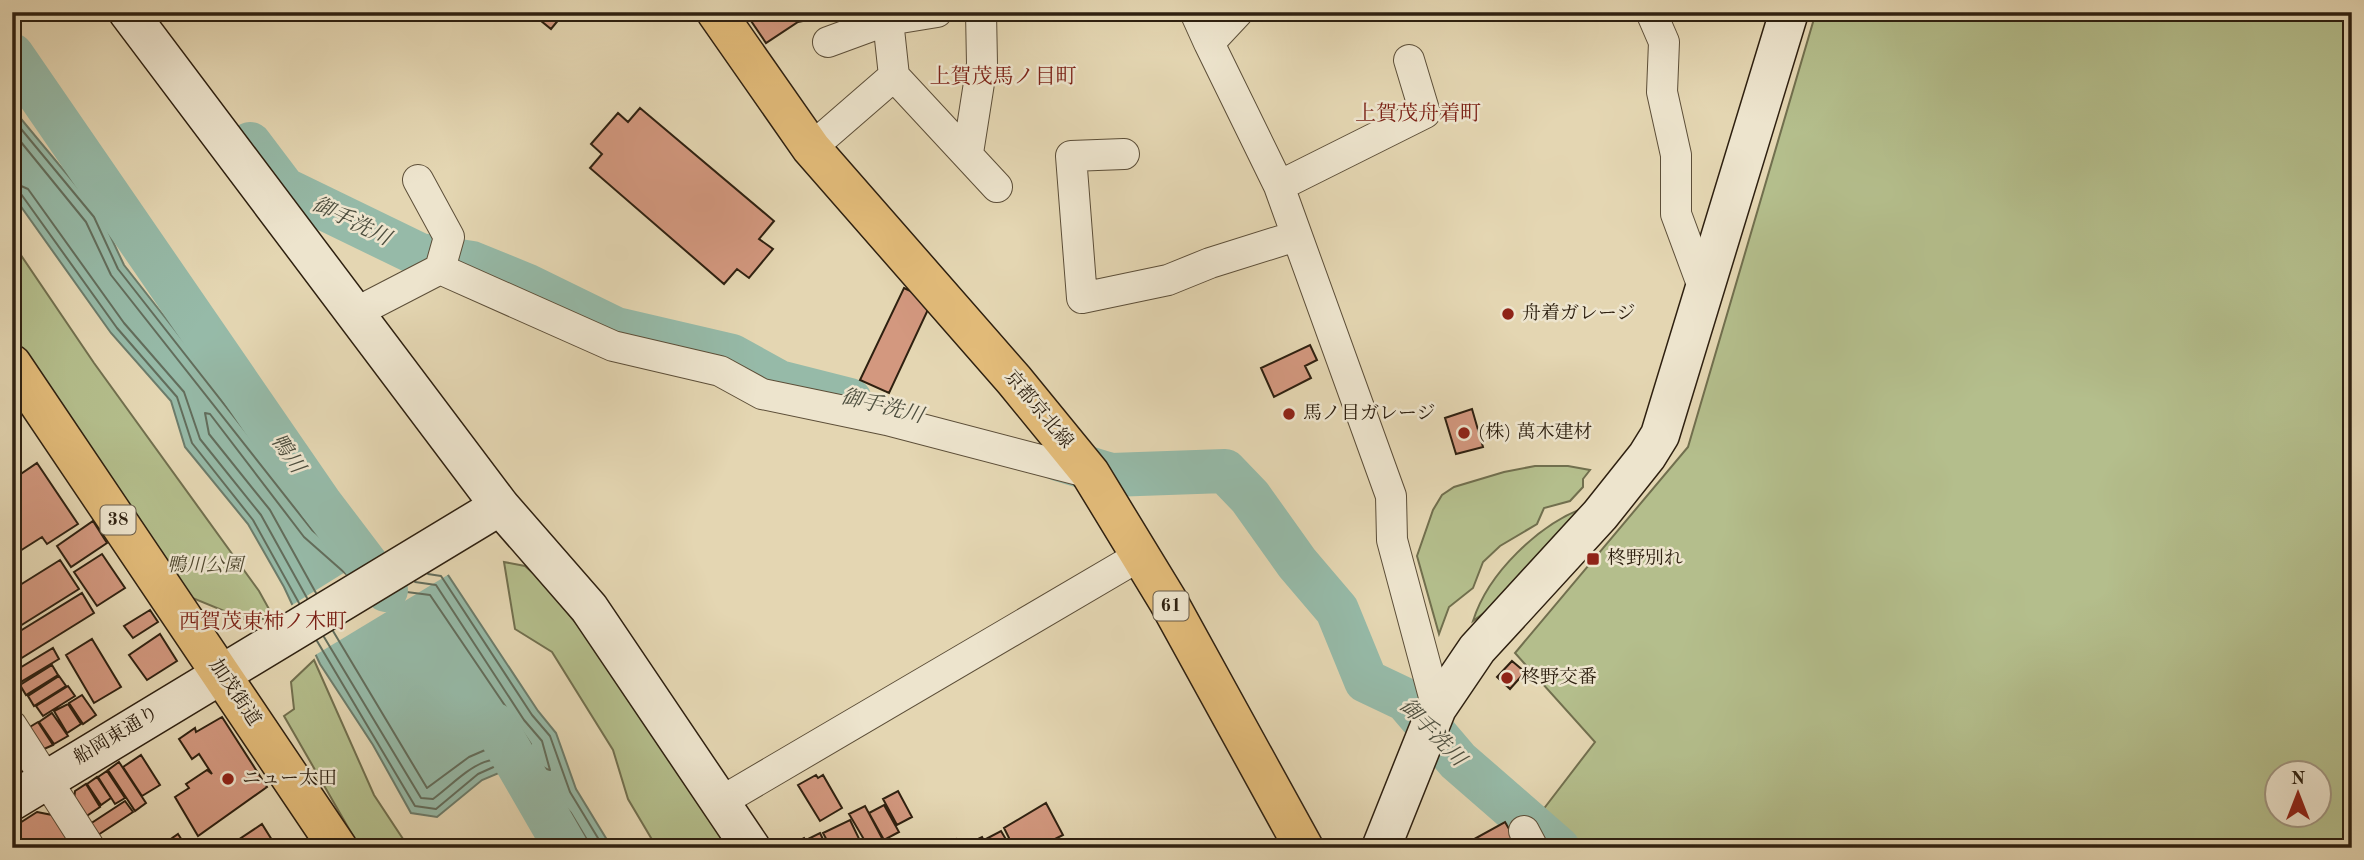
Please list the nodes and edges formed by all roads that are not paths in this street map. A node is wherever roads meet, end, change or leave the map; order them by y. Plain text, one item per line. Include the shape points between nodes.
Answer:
1 (128, 12) edge
2 (716, 12) edge
3 (937, 12) edge
4 (981, 12) edge
5 (1195, 12) edge
6 (1238, 12) edge
7 (1651, 12) edge
8 (1673, 12) edge
9 (1789, 12) edge
10 (888, 20) junction
11 (828, 42) dead end
12 (1664, 42) junction
13 (1209, 43) junction
14 (1409, 60) dead end
15 (894, 75) junction
16 (811, 148) junction
17 (968, 153) junction
18 (1124, 153) dead end
19 (418, 180) dead end
20 (1279, 186) junction
21 (997, 187) dead end
22 (1296, 236) junction
23 (440, 269) junction
24 (1703, 287) junction
25 (353, 313) junction
26 (12, 364) edge
27 (1090, 473) junction
28 (500, 506) junction
29 (1140, 555) junction
30 (223, 676) junction
31 (1437, 708) junction
32 (12, 726) edge
33 (47, 778) junction
34 (12, 800) edge
35 (722, 802) junction
36 (90, 848) edge
37 (338, 848) edge
38 (751, 848) edge
39 (1304, 848) edge
40 (1381, 848) edge

1 - 25 street
2 - 16 main road, 京都京北線 / 61
3 - 10 street
4 - 17 street via 982,64
5 - 13 street
6 - 13 street
7 - 12 street
8 - 12 street
9 - 24 street
10 - 11 street
10 - 15 street
12 - 24 street via 1662,92 1676,155 1676,214
13 - 20 street
14 - 20 street via 1425,113
15 - 16 street
15 - 17 street
16 - 27 main road, 京都京北線 / 61
17 - 21 street
18 - 22 street via 1070,156 1082,298 1168,281
19 - 23 street via 449,237
20 - 22 street
22 - 31 street via 1391,496 1392,540
23 - 25 street
23 - 27 street via 613,346 720,371 762,394 887,420
24 - 31 street via 1678,381 1660,435 1647,456 1600,515 1477,649
25 - 28 street
26 - 30 main road, 加茂街道 / 38
27 - 29 main road, 京都京北線 / 61
28 - 30 street, 船岡東通り
28 - 35 street via 589,608
29 - 35 street
29 - 39 main road, 京都京北線 / 61
30 - 33 street, 船岡東通り
30 - 37 main road, 加茂街道 / 38
31 - 40 street
32 - 33 street
33 - 34 street, 船岡東通り
33 - 36 street
35 - 38 street

